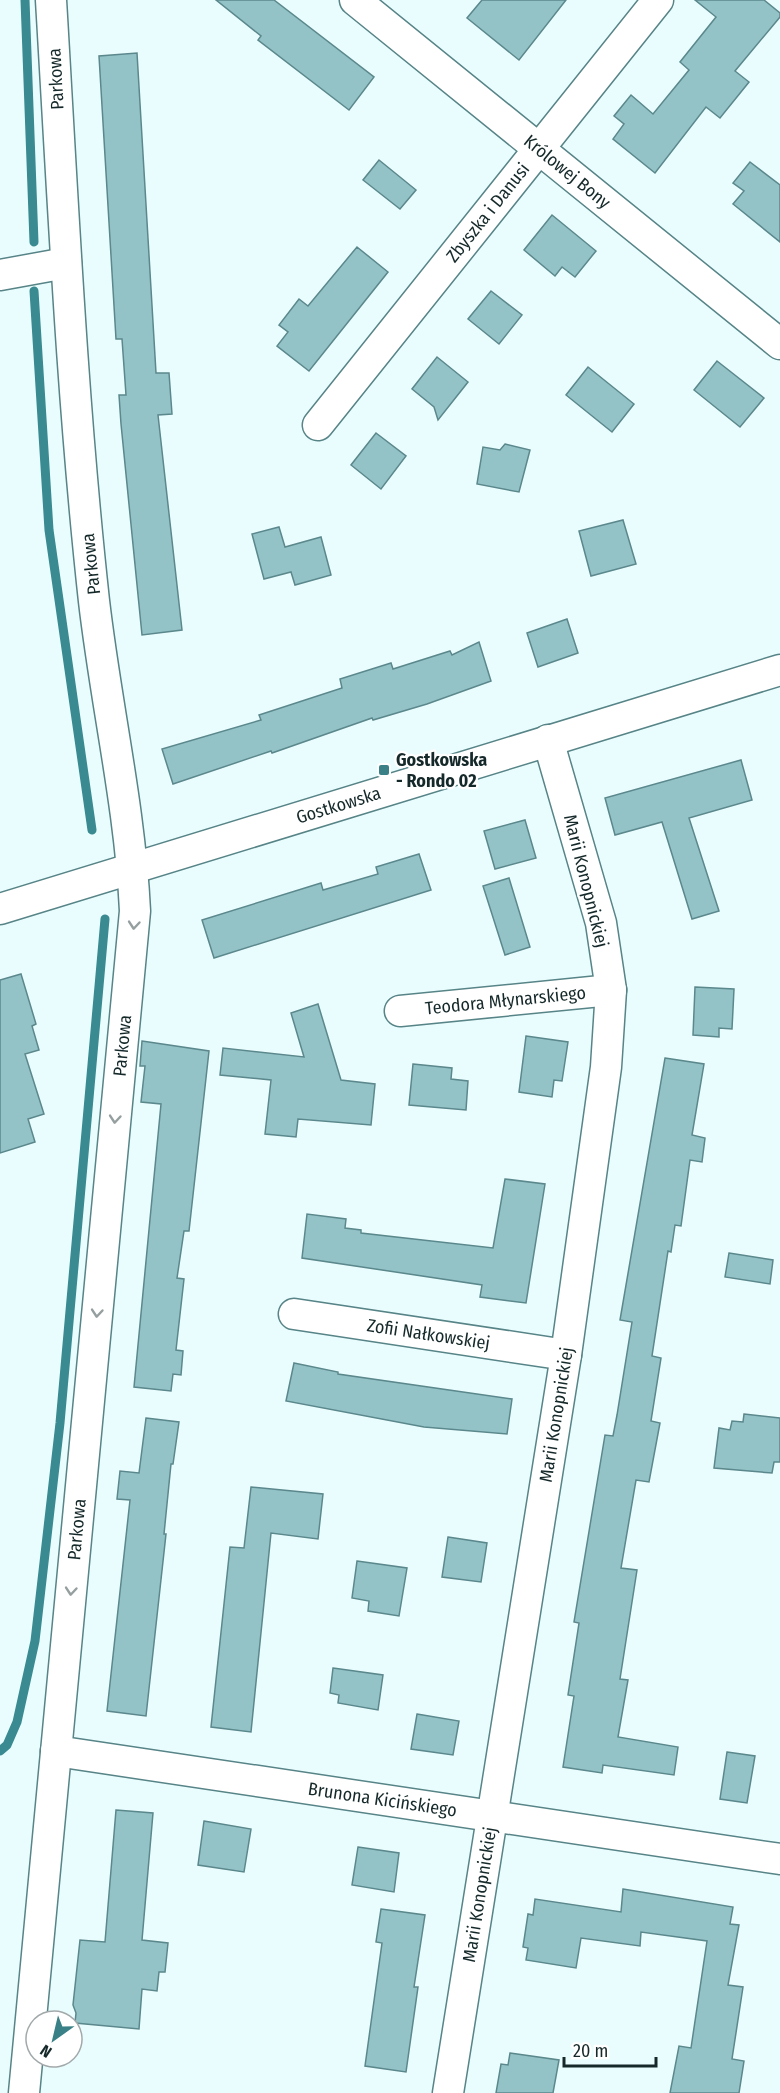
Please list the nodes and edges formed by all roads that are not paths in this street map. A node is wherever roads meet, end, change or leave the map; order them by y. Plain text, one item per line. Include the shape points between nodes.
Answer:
1 (51, 0) edge
2 (355, 0) edge
3 (658, 0) edge
4 (539, 148) junction
5 (66, 263) junction
6 (0, 275) edge
7 (780, 344) edge
8 (318, 425) dead end
9 (780, 670) edge
10 (548, 740) junction
11 (133, 867) junction
12 (0, 909) edge
13 (610, 990) junction
14 (400, 1011) dead end
15 (294, 1314) dead end
16 (566, 1355) junction
17 (56, 1751) junction
18 (490, 1815) junction
19 (780, 1858) edge
20 (24, 2093) edge
21 (448, 2093) edge

1 - 5 street, Parkowa
2 - 4 street, Królowej Bony
3 - 4 street, Zbyszka i Danusi
4 - 7 street, Królowej Bony
4 - 8 street, Zbyszka i Danusi
5 - 6 street
5 - 11 street, Parkowa via 77,434 95,604
9 - 10 street, Gostkowska
10 - 11 street, Gostkowska
10 - 13 street, Marii Konopnickiej via 600,923
11 - 12 street, Gostkowska
11 -> 17 street, Parkowa via 135,911
13 - 14 street, Teodora Młynarskiego
13 - 16 street, Marii Konopnickiej via 606,1067
15 - 16 street, Zofii Nałkowskiej
16 - 18 street, Marii Konopnickiej
17 - 18 street, Brunona Kicińskiego
17 - 20 street, Parkowa
18 - 19 street, Brunona Kicińskiego
18 - 21 street, Marii Konopnickiej

